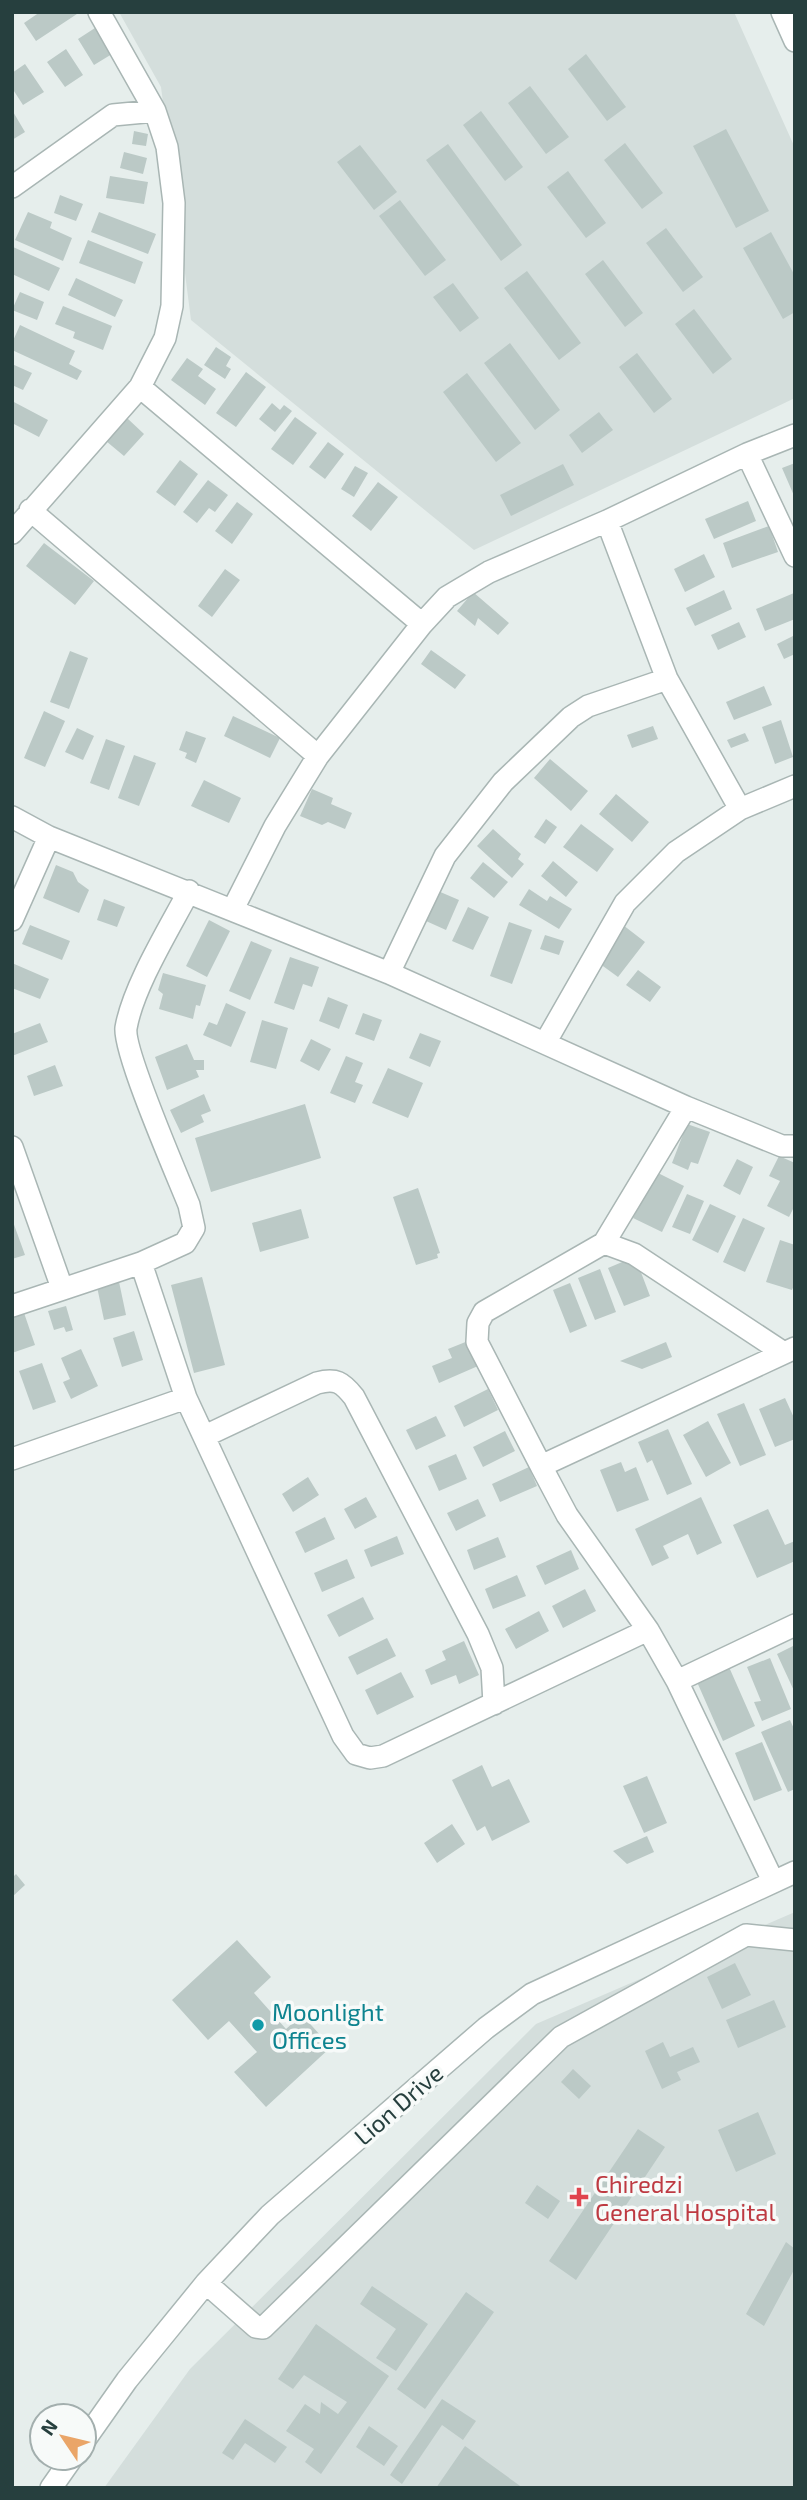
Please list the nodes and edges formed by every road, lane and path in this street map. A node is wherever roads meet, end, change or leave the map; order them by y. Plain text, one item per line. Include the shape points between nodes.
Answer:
1 (99, 12) edge
2 (782, 12) edge
3 (795, 41) edge
4 (155, 111) junction
5 (13, 184) edge
6 (140, 387) junction
7 (795, 435) edge
8 (747, 454) junction
9 (30, 510) junction
10 (607, 521) junction
11 (12, 533) edge
12 (795, 556) edge
13 (422, 624) junction
14 (667, 679) junction
15 (318, 756) junction
16 (795, 786) edge
17 (740, 809) junction
18 (12, 817) edge
19 (50, 837) junction
20 (189, 891) junction
21 (233, 909) junction
22 (12, 920) edge
23 (389, 973) junction
24 (545, 1043) junction
25 (686, 1107) junction
26 (795, 1146) edge
27 (12, 1147) edge
28 (604, 1244) junction
29 (141, 1263) junction
30 (62, 1288) junction
31 (12, 1306) edge
32 (789, 1351) edge
33 (186, 1398) junction
34 (205, 1436) junction
35 (12, 1459) edge
36 (541, 1466) junction
37 (795, 1625) edge
38 (648, 1630) junction
39 (677, 1681) junction
40 (494, 1704) junction
41 (795, 1871) edge
42 (773, 1881) junction
43 (795, 1940) edge
44 (206, 2283) junction
45 (98, 2421) edge
46 (62, 2472) edge
47 (51, 2488) edge

1 - 4 street
2 - 3 street
4 - 5 street via 113,115
4 - 6 street via 167,147 174,203 172,306 165,338
6 - 9 street
6 - 13 street
7 - 8 street
8 - 10 street
8 - 12 street
9 - 11 street
9 - 15 street
10 - 13 street via 489,572 447,597
10 - 14 street
13 - 15 street
14 - 17 street
14 - 23 street via 588,706 503,782 444,856
15 - 21 street via 275,826
16 - 17 street
17 - 24 street via 676,852 625,903
18 - 19 street
19 - 20 street
19 - 22 street
20 - 21 street
20 - 29 street via 136,994 126,1031 194,1228 185,1243
21 - 23 street
23 - 24 street
24 - 25 street
25 - 26 street via 782,1146
25 - 28 street
27 - 30 street
28 - 32 street via 634,1254
28 - 36 street via 484,1312 478,1323 477,1342
29 - 30 street
29 - 33 street
30 - 31 street
32 - 36 street
33 - 34 street
33 - 35 street
34 - 40 street via 343,1736 356,1754 383,1756
34 - 40 street via 317,1383 331,1379 343,1383 478,1634 492,1668
36 - 38 street via 566,1515
37 - 39 street
38 - 39 street
38 - 40 street
39 - 42 street
41 - 42 street, Lion Drive
42 - 44 street, Lion Drive via 532,1994 486,2028 270,2215
43 - 44 street via 746,1935 561,2037 263,2328 256,2328
44 - 45 street, Lion Drive
46 - 47 street

